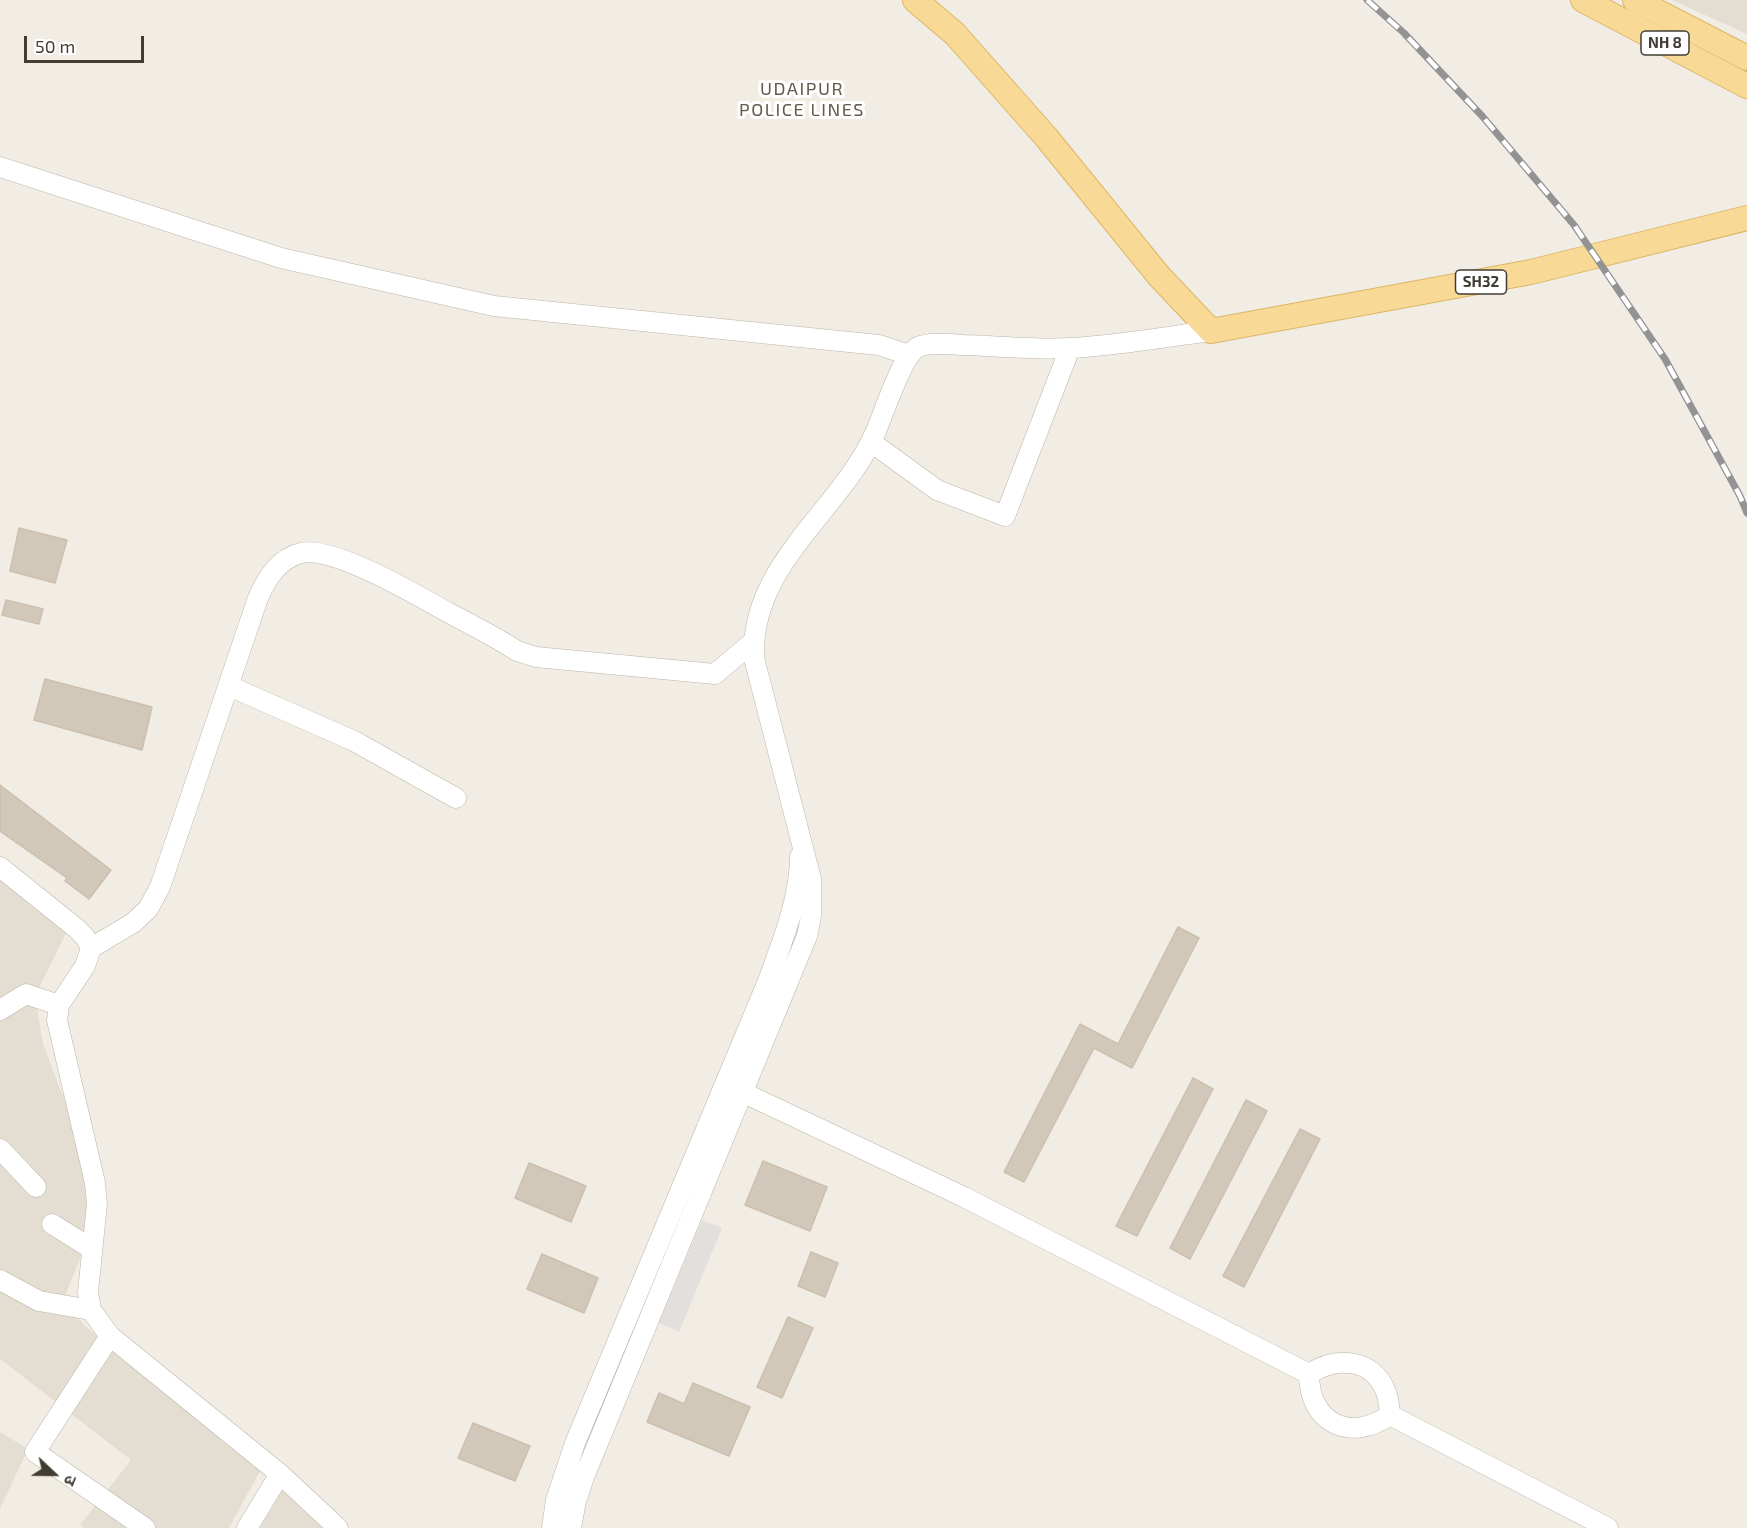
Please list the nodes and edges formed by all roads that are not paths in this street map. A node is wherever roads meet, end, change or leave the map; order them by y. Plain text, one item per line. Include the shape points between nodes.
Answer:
1 (915, 0) edge
2 (1583, 0) edge
3 (1635, 0) edge
4 (1669, 8) edge
5 (1747, 58) edge
6 (1747, 86) edge
7 (0, 166) edge
8 (1747, 218) edge
9 (1211, 331) junction
10 (1070, 348) junction
11 (909, 356) junction
12 (871, 442) junction
13 (754, 641) junction
14 (229, 686) junction
15 (456, 798) dead end
16 (799, 836) junction
17 (0, 867) edge
18 (91, 948) junction
19 (59, 1005) junction
20 (0, 1010) edge
21 (725, 1084) junction
22 (743, 1093) junction
23 (0, 1149) edge
24 (36, 1187) dead end
25 (52, 1224) dead end
26 (92, 1249) junction
27 (0, 1280) edge
28 (91, 1310) junction
29 (110, 1336) junction
30 (1309, 1374) junction
31 (1390, 1415) junction
32 (280, 1474) junction
33 (145, 1528) edge
34 (247, 1528) edge
35 (338, 1528) edge
36 (552, 1528) edge
37 (572, 1528) edge
38 (1608, 1528) edge

1 - 9 main road via 956,34 1159,276
2 - 6 main road, NH 8
3 - 4 main road, NH 8
4 - 5 main road, NH 8
7 - 11 street via 281,258 494,306 879,345
8 - 9 main road, SH32 via 1531,272
9 - 10 street
10 - 11 street via 948,344 915,348
10 - 12 street via 1005,516 937,490
11 - 12 street
12 - 13 street via 780,569 765,597
13 - 14 street via 715,674 536,657 517,651 386,578 335,558 303,553 279,565 264,585
13 - 16 street via 754,658
14 - 15 street via 354,741
14 - 18 street via 160,887 148,909 133,923
16 - 21 street via 800,867 789,920
16 - 22 street via 812,887 807,936
17 - 18 street via 76,928
18 - 19 street via 85,966
19 - 20 street via 26,994
19 - 26 street via 57,1020 95,1184
21 - 22 street
21 - 36 street via 575,1443 556,1500
22 - 30 street via 964,1197
22 - 37 street via 584,1477
23 - 24 street
25 - 26 street
26 - 28 street via 88,1292
27 - 28 street via 39,1301
28 - 29 street
29 - 32 street
29 - 33 street via 35,1452
30 - 31 street via 1321,1366 1342,1362 1370,1371 1385,1391
30 - 31 street via 1312,1396 1333,1424 1358,1428 1379,1423
31 - 38 street
32 - 34 street
32 - 35 street

